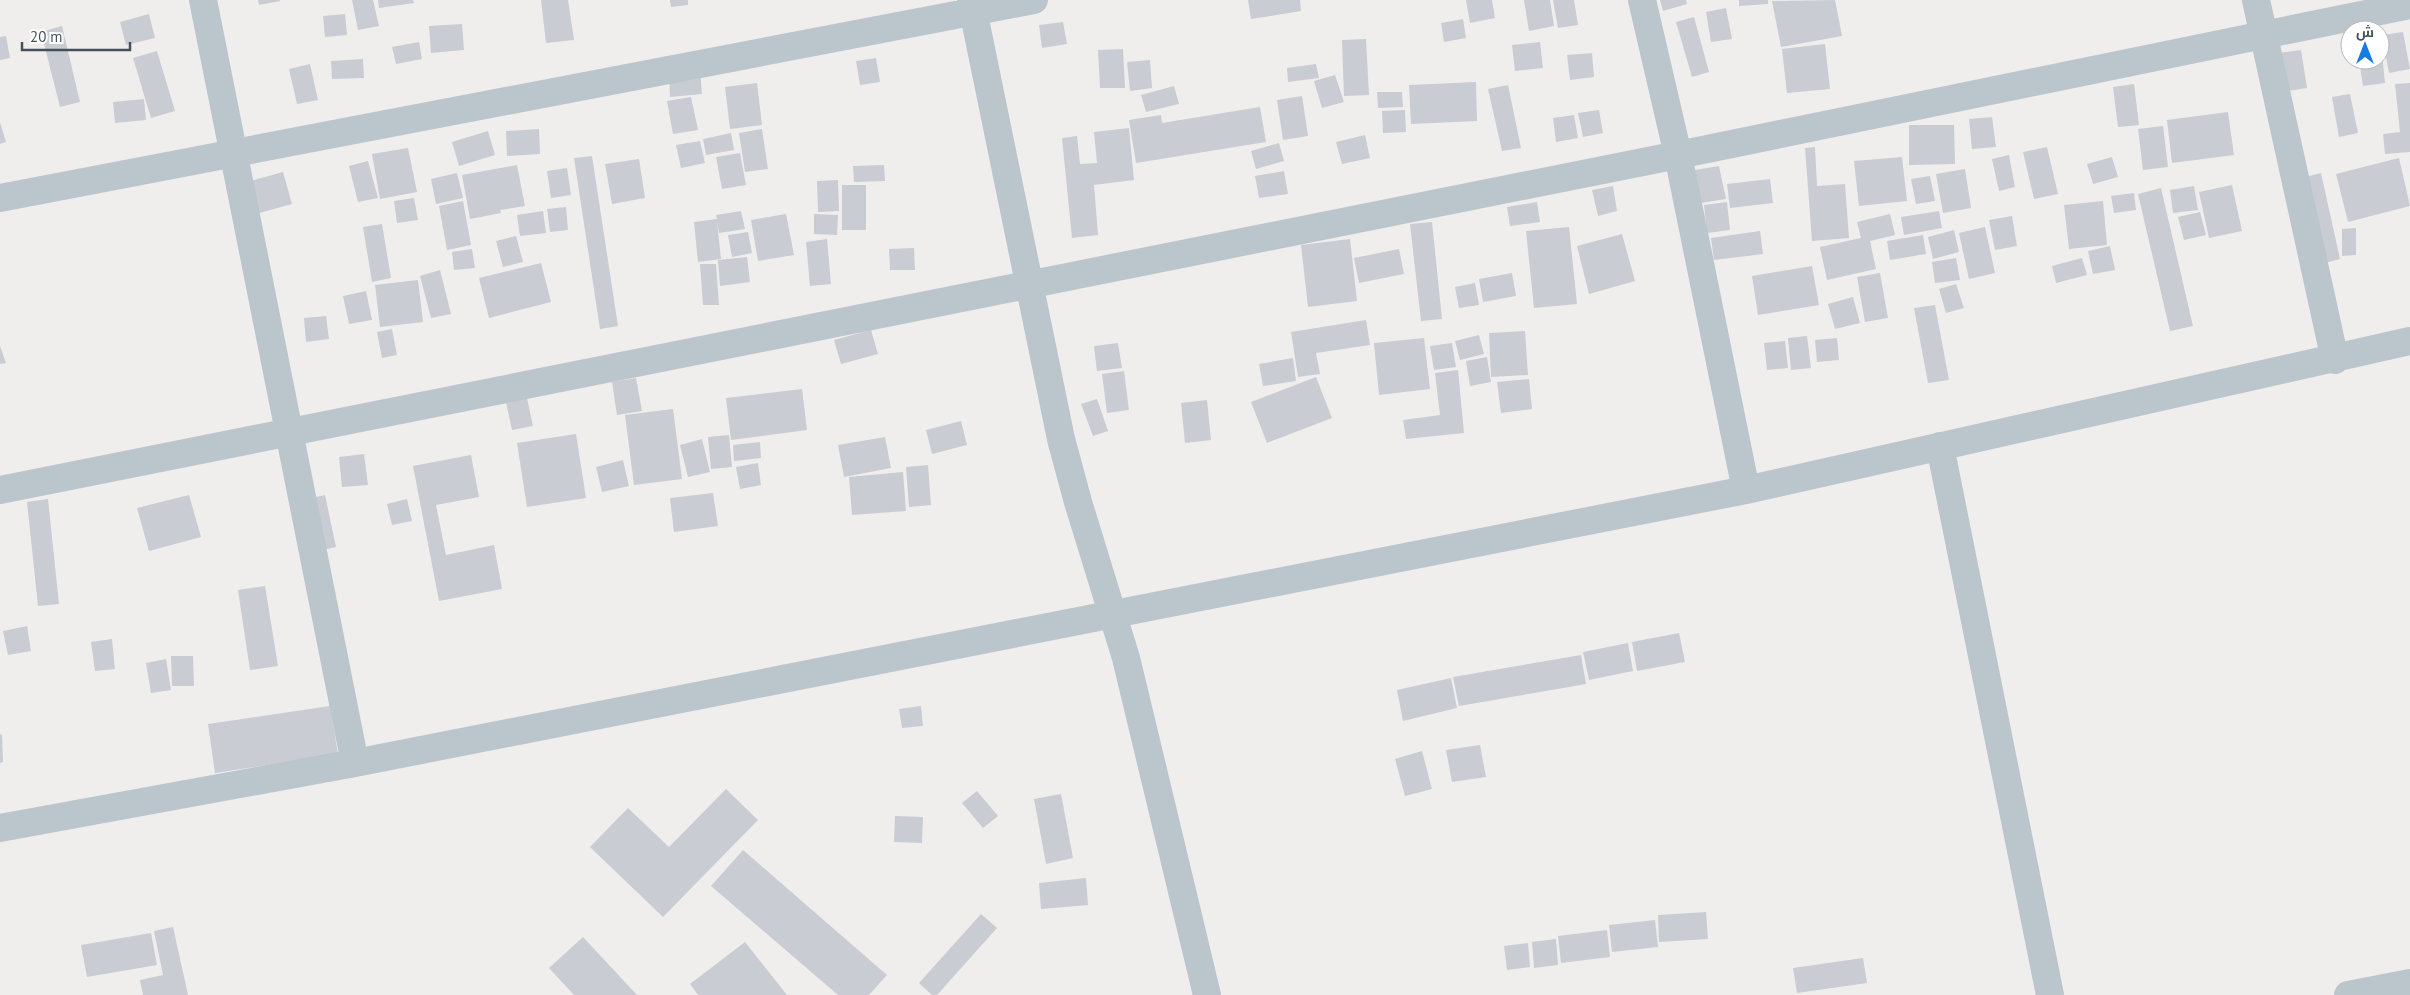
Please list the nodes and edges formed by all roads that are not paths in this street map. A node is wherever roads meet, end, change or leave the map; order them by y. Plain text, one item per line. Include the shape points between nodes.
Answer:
1 (203, 0) edge
2 (1034, 0) edge
3 (1642, 0) edge
4 (2256, 0) edge
5 (2410, 5) edge
6 (973, 6) edge
7 (2262, 35) junction
8 (232, 154) junction
9 (1678, 155) junction
10 (0, 198) edge
11 (1030, 283) junction
12 (2410, 341) edge
13 (2335, 360) junction
14 (289, 432) junction
15 (1940, 446) junction
16 (0, 490) edge
17 (1746, 490) junction
18 (1114, 615) junction
19 (355, 763) junction
20 (0, 828) edge
21 (2410, 983) edge
22 (1207, 995) edge
23 (2050, 995) edge
24 (2348, 995) edge

1 - 8 street
2 - 6 street
3 - 9 street
4 - 7 street
5 - 7 street
6 - 8 street
6 - 11 street
7 - 9 street
7 - 13 street
8 - 10 street
8 - 14 street
9 - 11 street
9 - 17 street
11 - 14 street
11 - 18 street via 1061,439
12 - 13 street
13 - 15 street
14 - 16 street
14 - 19 street
15 - 17 street
15 - 23 street
17 - 18 street
18 - 19 street
18 - 22 street
19 - 20 street
21 - 24 street

